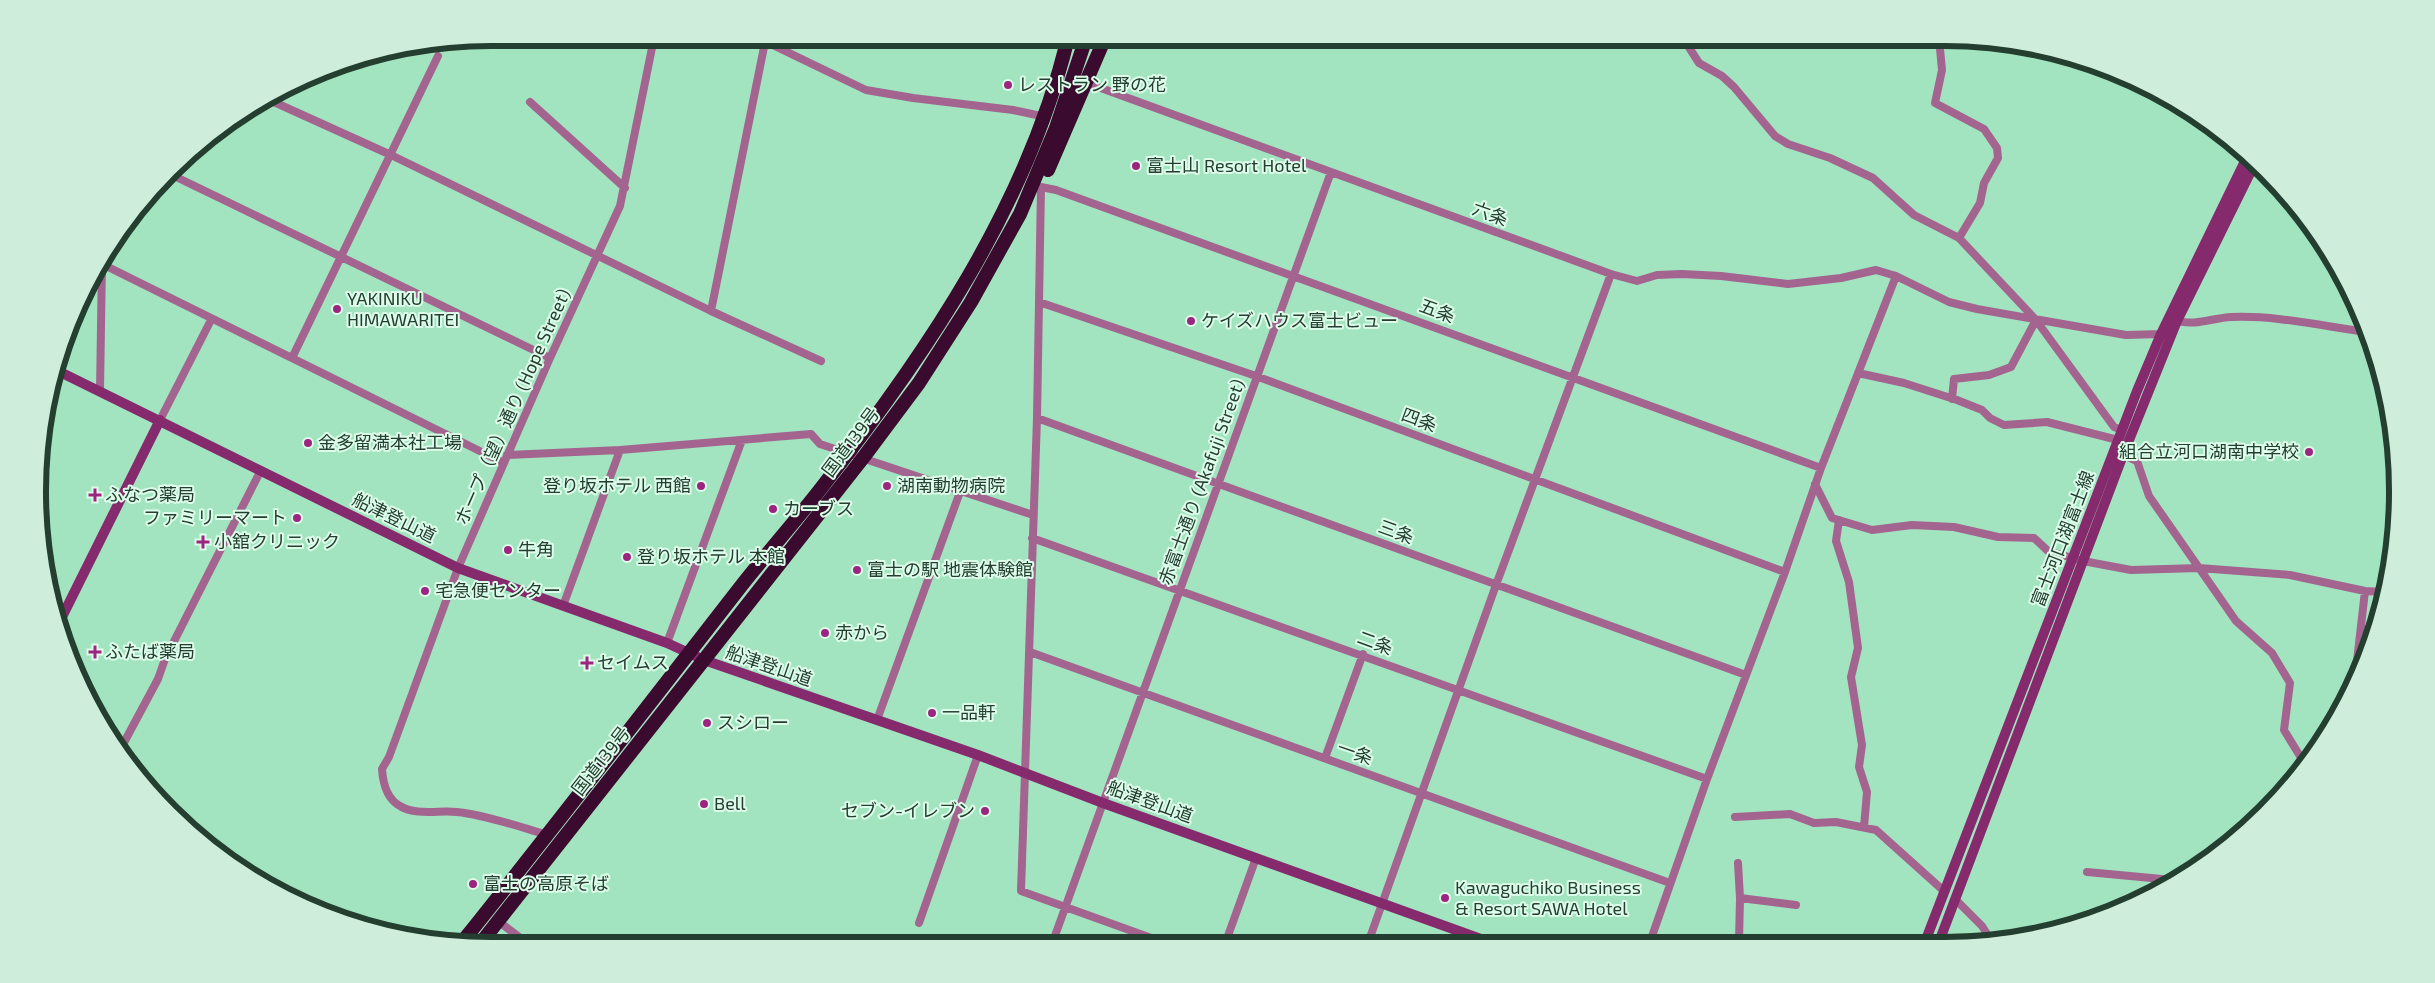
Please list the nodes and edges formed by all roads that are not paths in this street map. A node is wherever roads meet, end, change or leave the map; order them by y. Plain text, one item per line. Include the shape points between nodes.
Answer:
1 (652, 46) edge
2 (761, 46) edge
3 (774, 46) edge
4 (1066, 46) edge
5 (1083, 46) edge
6 (1102, 46) edge
7 (1687, 46) edge
8 (1940, 46) edge
9 (438, 56) dead end
10 (1087, 84) junction
11 (530, 102) dead end
12 (275, 103) edge
13 (1046, 117) junction
14 (391, 156) junction
15 (2244, 164) edge
16 (2251, 171) edge
17 (1331, 172) junction
18 (177, 177) edge
19 (1041, 187) junction
20 (625, 188) junction
21 (1020, 214) junction
22 (1959, 238) junction
23 (598, 255) junction
24 (341, 258) junction
25 (108, 265) edge
26 (1293, 274) junction
27 (1611, 274) junction
28 (1896, 276) junction
29 (102, 277) edge
30 (1039, 302) junction
31 (711, 311) junction
32 (211, 320) junction
33 (2036, 320) junction
34 (2177, 321) junction
35 (2359, 331) edge
36 (2161, 334) junction
37 (292, 358) junction
38 (550, 358) junction
39 (821, 360) dead end
40 (62, 373) edge
41 (1858, 373) junction
42 (1256, 376) junction
43 (1574, 377) junction
44 (100, 391) junction
45 (1952, 399) junction
46 (1037, 418) junction
47 (160, 420) junction
48 (2120, 435) junction
49 (742, 440) junction
50 (620, 450) junction
51 (848, 453) junction
52 (507, 455) junction
53 (2123, 455) junction
54 (863, 458) junction
55 (504, 463) junction
56 (1821, 468) junction
57 (261, 470) junction
58 (1536, 479) junction
59 (1217, 484) junction
60 (1815, 484) junction
61 (960, 492) junction
62 (1033, 515) junction
63 (1839, 520) junction
64 (1032, 538) junction
65 (2078, 560) junction
66 (458, 568) junction
67 (2199, 568) junction
68 (1785, 572) junction
69 (1496, 585) junction
70 (1180, 590) junction
71 (2365, 591) junction
72 (2377, 592) edge
73 (563, 606) junction
74 (63, 614) edge
75 (667, 643) junction
76 (1030, 652) junction
77 (1363, 654) junction
78 (689, 655) junction
79 (2358, 655) edge
80 (704, 660) junction
81 (1746, 675) junction
82 (1459, 690) junction
83 (1142, 694) junction
84 (877, 720) junction
85 (124, 743) edge
86 (978, 755) junction
87 (1325, 758) junction
88 (2301, 758) edge
89 (1025, 772) junction
90 (1707, 779) junction
91 (1422, 792) junction
92 (1103, 803) junction
93 (1736, 817) dead end
94 (1864, 827) junction
95 (548, 835) junction
96 (1256, 858) junction
97 (1738, 863) dead end
98 (2087, 872) dead end
99 (2162, 879) edge
100 (1670, 883) junction
101 (1945, 892) junction
102 (1740, 898) junction
103 (1956, 900) junction
104 (1382, 903) junction
105 (1796, 905) dead end
106 (1064, 907) junction
107 (498, 921) junction
108 (919, 923) dead end
109 (1987, 935) edge
110 (467, 936) edge
111 (486, 937) edge
112 (518, 937) edge
113 (1054, 937) edge
114 (1148, 937) edge
115 (1228, 937) edge
116 (1370, 937) edge
117 (1476, 937) edge
118 (1652, 937) edge
119 (1739, 937) edge
120 (1927, 937) edge
121 (1941, 937) edge

1 - 20 street, ホープ（望）通り (Hope Street)
2 - 31 street
3 - 13 street via 866,90
4 - 13 highway, 国道139号
5 - 21 highway, 国道139号 via 1056,128
6 - 10 highway
7 - 22 street via 1698,63 1722,76 1776,136 1788,144 1830,158 1873,178 1914,215
8 - 22 street via 1942,70 1935,102 1984,129 1992,138 1998,158 1984,182 1980,203
9 - 14 street
10 - 17 street, 六条
10 - 19 highway
11 - 20 street
12 - 14 street
13 - 51 highway, 国道139号 via 1020,179 956,298
14 - 23 street
14 - 24 street
15 - 36 street, 富士河口湖富士線
16 - 34 street, 富士河口湖富士線
17 - 26 street, 赤富士通り (Akafuji Street)
17 - 27 street, 六条
18 - 24 street
19 - 21 highway
19 - 26 street, 五条
19 - 30 street
20 - 23 street, ホープ（望）通り (Hope Street)
21 - 54 highway, 国道139号 via 966,310 919,383
22 - 33 street
23 - 31 street
23 - 38 street, ホープ（望）通り (Hope Street)
24 - 37 street
24 - 38 street
25 - 32 street
26 - 42 street, 赤富士通り (Akafuji Street)
26 - 43 street, 五条
27 - 28 street, 六条 via 1637,281 1657,275 1682,274 1788,284 1876,270
27 - 43 street
28 - 33 street, 六条 via 1949,302
28 - 41 street
29 - 44 street
30 - 42 street, 四条
30 - 46 street
31 - 39 street
32 - 37 street
32 - 47 street
33 - 36 street, 六条 via 2126,335
33 - 45 street via 2011,367 1989,375 1954,379
33 - 48 street
34 - 35 street via 2185,323 2231,317
34 - 36 street
34 - 53 street, 富士河口湖富士線
36 - 48 street, 富士河口湖富士線
37 - 55 street
38 - 52 street, ホープ（望）通り (Hope Street)
40 - 44 street, 船津登山道
41 - 45 street via 1904,383
41 - 56 street
42 - 58 street, 四条
42 - 59 street, 赤富士通り (Akafuji Street)
43 - 56 street, 五条
43 - 58 street
44 - 47 street, 船津登山道
45 - 48 street via 1982,410 2004,424 2047,422
46 - 59 street, 三条
46 - 62 street
47 - 57 street, 船津登山道
47 - 74 street
48 - 65 street, 富士河口湖富士線
49 - 50 street
49 - 51 street via 812,434 820,444
49 - 75 street
50 - 52 street
50 - 73 street
51 - 54 street
51 - 78 highway, 国道139号
52 - 55 street, ホープ（望）通り (Hope Street)
53 - 65 street, 富士河口湖富士線
53 - 67 street via 2137,461 2149,496
54 - 61 street
54 - 80 highway, 国道139号
55 - 66 street, ホープ（望）通り (Hope Street)
56 - 60 street
57 - 66 street, 船津登山道
57 - 85 street
58 - 68 street, 四条
58 - 69 street
59 - 69 street, 三条
59 - 70 street, 赤富士通り (Akafuji Street)
60 - 63 street via 1832,518
60 - 68 street
61 - 62 street
61 - 84 street
62 - 64 street
63 - 65 street via 1872,530 1912,525 1946,526 1998,537 2034,538 2048,551
63 - 94 street via 1836,541 1849,582 1858,648 1851,677 1862,745 1859,767 1867,792
64 - 70 street, 二条
64 - 76 street
65 - 67 street via 2131,570
65 - 101 street, 富士河口湖富士線
65 - 103 street, 富士河口湖富士線
66 - 73 street, 船津登山道
66 - 95 street, ホープ（望）通り (Hope Street) via 382,770 387,792 401,808 418,812 458,812
67 - 71 street via 2290,575
67 - 88 street via 2236,621 2272,653 2290,683 2284,730
68 - 81 street
69 - 81 street, 三条
69 - 82 street
70 - 77 street, 二条
70 - 83 street, 赤富士通り (Akafuji Street)
71 - 72 street
71 - 79 street
73 - 75 street, 船津登山道
75 - 78 street, 船津登山道
76 - 83 street, 一条
76 - 89 street
77 - 82 street, 二条
77 - 87 street
78 - 80 street, 船津登山道
78 - 95 highway, 国道139号
80 - 84 street, 船津登山道
80 - 107 highway, 国道139号
81 - 90 street
82 - 90 street, 二条
82 - 91 street
83 - 87 street, 一条
83 - 92 street, 赤富士通り (Akafuji Street)
84 - 86 street, 船津登山道
86 - 89 street, 船津登山道
86 - 108 street
87 - 91 street, 一条
89 - 92 street, 船津登山道
89 - 106 street via 1021,891
90 - 100 street
91 - 100 street, 一条
91 - 104 street
92 - 96 street, 船津登山道
92 - 106 street, 赤富士通り (Akafuji Street)
93 - 94 street via 1790,814 1814,823 1836,822
94 - 101 street via 1883,836
95 - 110 highway, 国道139号
96 - 104 street, 船津登山道
96 - 115 street
97 - 102 street
98 - 99 street
100 - 118 street
101 - 120 street, 富士河口湖富士線
102 - 105 street
102 - 119 street
103 - 109 street
103 - 121 street, 富士河口湖富士線
104 - 116 street
104 - 117 street, 船津登山道
106 - 113 street, 赤富士通り (Akafuji Street)
106 - 114 street
107 - 111 highway, 国道139号
107 - 112 street

